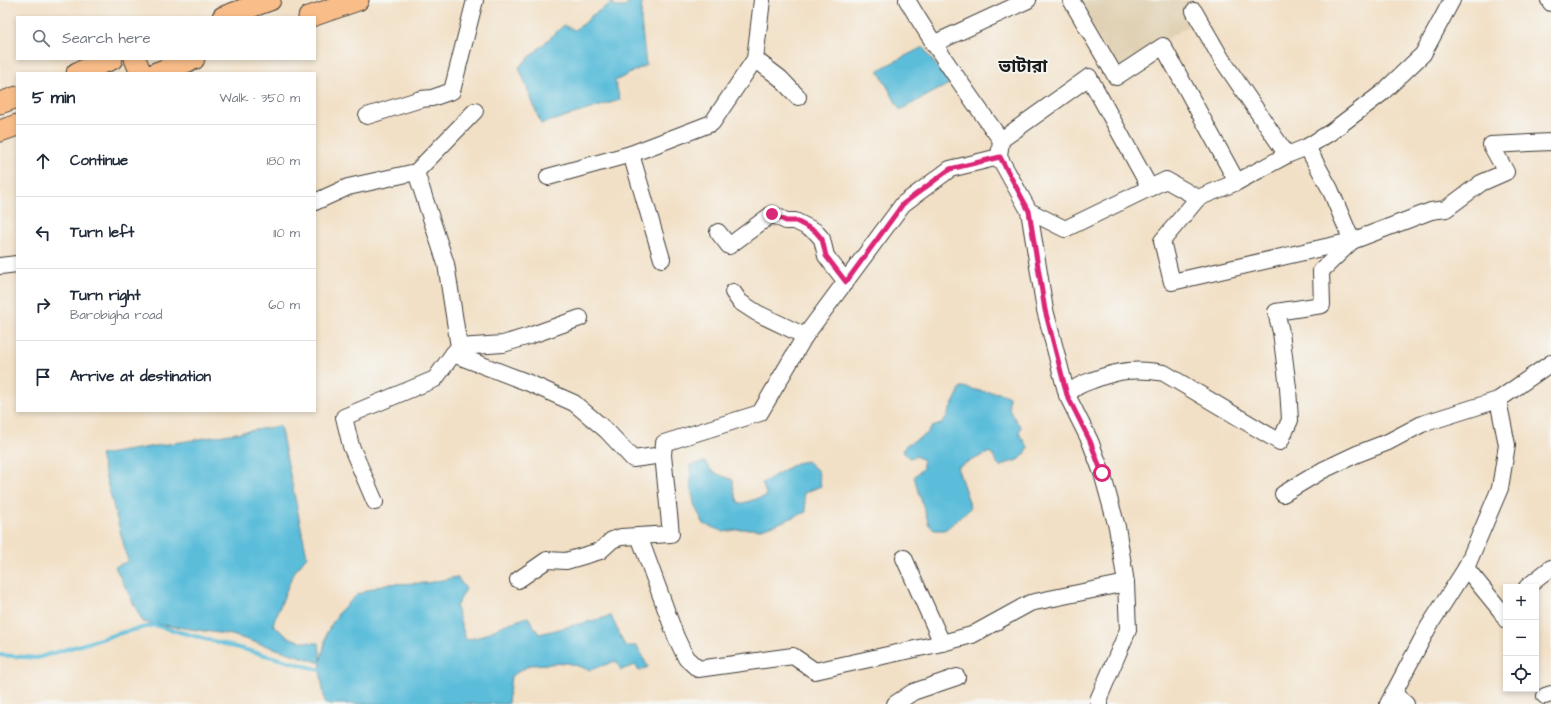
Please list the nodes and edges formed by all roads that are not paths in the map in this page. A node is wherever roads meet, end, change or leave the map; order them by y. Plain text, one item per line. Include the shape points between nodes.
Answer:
1 (270, 0) edge
2 (358, 0) edge
3 (475, 0) edge
4 (762, 0) edge
5 (907, 0) edge
6 (1028, 0) edge
7 (1071, 0) edge
8 (1452, 0) edge
9 (1549, 0) edge
10 (1551, 3) edge
11 (1194, 11) dead end
12 (226, 16) edge
13 (312, 16) edge
14 (933, 44) junction
15 (754, 59) junction
16 (110, 60) edge
17 (135, 60) edge
18 (192, 60) edge
19 (168, 71) edge
20 (80, 72) edge
21 (141, 72) edge
22 (16, 96) edge
23 (798, 97) dead end
24 (0, 103) edge
25 (475, 111) dead end
26 (367, 116) dead end
27 (16, 125) edge
28 (0, 131) edge
29 (1001, 140) junction
30 (1551, 142) edge
31 (1307, 147) junction
32 (631, 154) junction
33 (1287, 155) junction
34 (1000, 157) junction
35 (416, 172) junction
36 (548, 177) dead end
37 (1237, 182) junction
38 (1150, 188) junction
39 (1198, 198) junction
40 (316, 202) edge
41 (1029, 211) junction
42 (718, 232) dead end
43 (1352, 241) junction
44 (662, 259) dead end
45 (16, 264) edge
46 (0, 266) edge
47 (846, 282) junction
48 (733, 292) dead end
49 (580, 318) dead end
50 (805, 336) junction
51 (456, 351) junction
52 (1551, 363) edge
53 (1067, 395) junction
54 (1498, 400) junction
55 (662, 455) junction
56 (1284, 494) dead end
57 (375, 502) dead end
58 (639, 536) junction
59 (904, 558) dead end
60 (1466, 568) junction
61 (1551, 568) edge
62 (518, 580) dead end
63 (1126, 583) junction
64 (1531, 584) edge
65 (1503, 611) edge
66 (942, 643) junction
67 (957, 677) dead end
68 (1390, 698) edge
69 (1095, 703) edge
70 (895, 704) edge
71 (1406, 704) edge

1 - 12 main road
2 - 13 main road
3 - 26 street via 452,91
4 - 15 street
5 - 14 street
6 - 14 street
7 - 37 street via 1116,77 1163,46
8 - 31 street via 1423,54 1382,93
9 - 10 street
11 - 33 street via 1221,58
14 - 29 street
15 - 23 street via 780,78
15 - 32 street via 712,123
16 - 20 main road
17 - 21 main road
18 - 19 main road
22 - 24 main road
25 - 35 street
27 - 28 main road
29 - 34 street
29 - 38 street via 1089,77
30 - 43 street via 1491,146 1506,172 1481,183 1446,209 1431,211
31 - 33 street
31 - 43 street via 1330,189
32 - 36 street
32 - 44 street
33 - 37 street
34 - 41 street
34 - 47 street via 950,169 903,204
35 - 40 street via 348,187
35 - 51 street via 446,264
37 - 39 street
38 - 39 street via 1166,180
38 - 41 street via 1065,229
39 - 43 street via 1162,241 1172,282
41 - 53 street via 1045,310
42 - 47 street via 729,246 772,214 786,221 796,221 815,231 822,239 826,256
43 - 53 street via 1321,271 1322,305 1276,312 1281,332 1290,420 1280,442 1164,373 1148,370 1117,371 1075,387
45 - 46 street
47 - 50 street
48 - 50 street via 740,302 757,313
49 - 51 street via 503,344
50 - 55 street via 760,413 664,443
51 - 55 street via 574,403 607,431 633,459
51 - 57 street via 436,379 344,417 352,446
52 - 54 street
53 - 63 street via 1090,441 1102,473 1117,527
54 - 56 street via 1422,424 1323,470
54 - 60 street via 1507,445 1500,488
55 - 58 street via 671,534
58 - 62 street via 612,540 600,551 566,561 547,560
58 - 66 street via 676,637 686,658 698,669 793,656 815,671
59 - 66 street
60 - 65 street
60 - 68 street via 1429,626
61 - 64 street
63 - 66 street via 1030,603 972,635
63 - 69 street via 1128,630
67 - 70 street via 913,692
68 - 71 street

